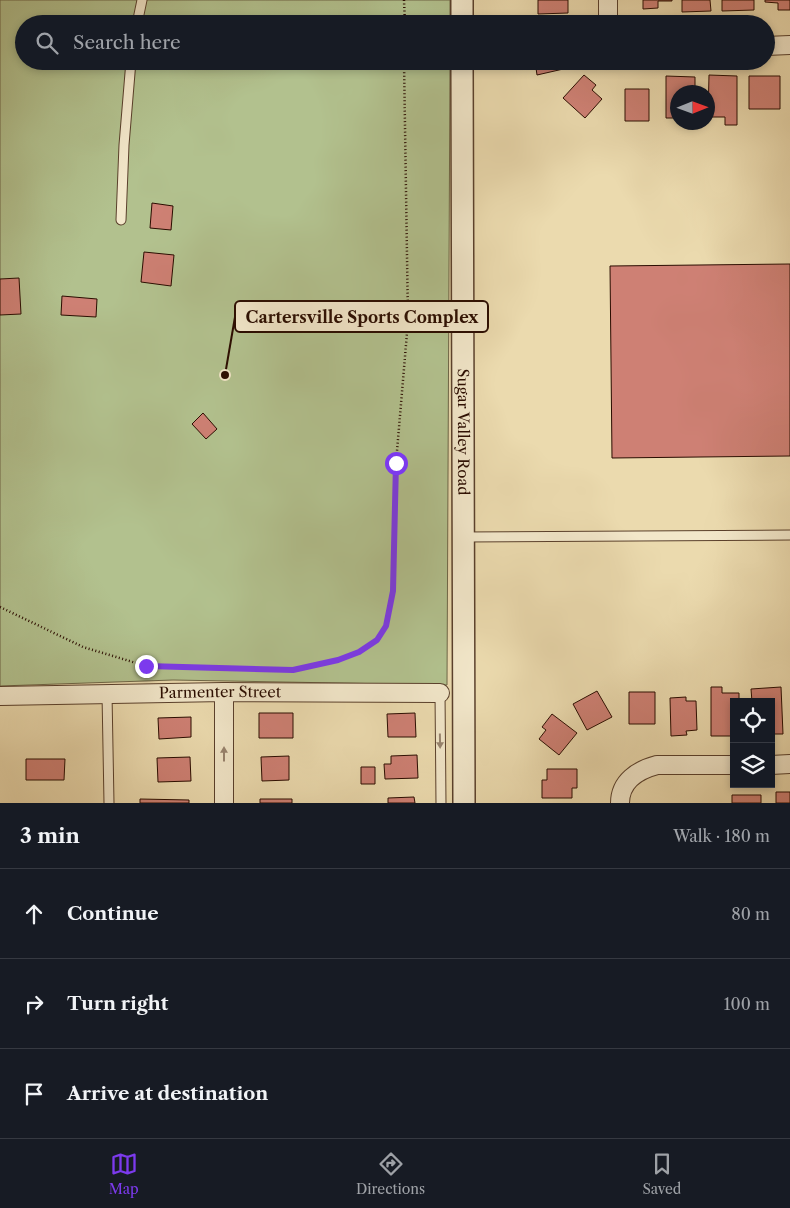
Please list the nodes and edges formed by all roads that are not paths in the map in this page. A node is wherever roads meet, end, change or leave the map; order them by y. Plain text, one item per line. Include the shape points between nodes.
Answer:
1 (142, 0) edge
2 (462, 0) edge
3 (608, 0) edge
4 (139, 15) edge
5 (462, 15) edge
6 (608, 15) edge
7 (790, 45) edge
8 (775, 46) edge
9 (130, 70) edge
10 (462, 70) edge
11 (121, 220) dead end
12 (790, 535) edge
13 (464, 536) junction
14 (224, 692) junction
15 (440, 693) joint
16 (107, 694) junction
17 (0, 696) edge
18 (775, 764) edge
19 (790, 764) edge
20 (730, 765) edge
21 (109, 803) edge
22 (224, 803) edge
23 (441, 803) edge
24 (464, 803) edge
25 (620, 803) edge

1 - 4 lane
2 - 5 street
3 - 6 street
7 - 8 street
9 - 11 lane
10 - 13 street, Sugar Valley Road
12 - 13 lane
13 - 24 street, Sugar Valley Road
14 - 15 street, Parmenter Street
14 - 16 street, Parmenter Street
22 -> 14 street
15 -> 23 lane
16 - 17 street, Parmenter Street
16 - 21 lane
18 - 19 street
20 - 25 street via 657,765 647,768 628,781

